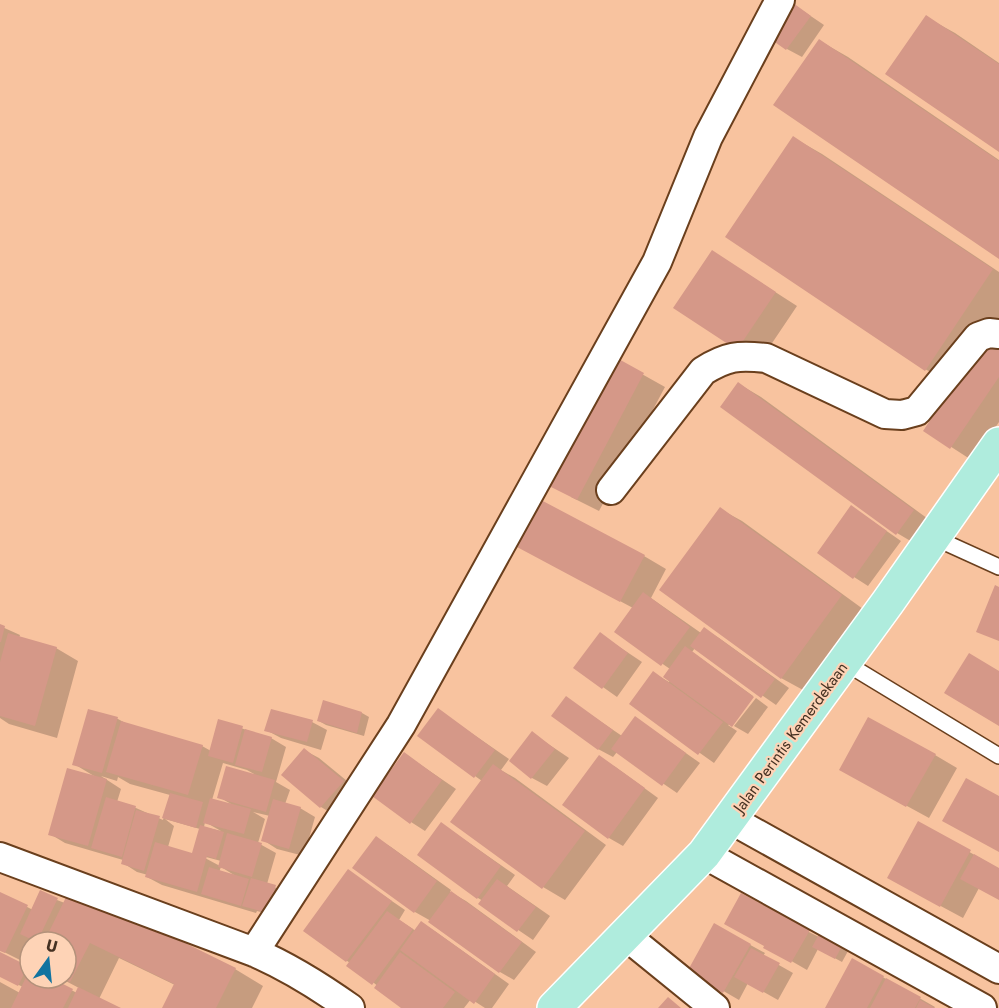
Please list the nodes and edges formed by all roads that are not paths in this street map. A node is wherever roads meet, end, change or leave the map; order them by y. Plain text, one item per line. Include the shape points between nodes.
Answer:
1 (780, 0) edge
2 (999, 334) edge
3 (999, 444) edge
4 (611, 490) dead end
5 (933, 537) junction
6 (999, 567) edge
7 (844, 662) junction
8 (999, 756) edge
9 (730, 819) junction
10 (704, 855) junction
11 (0, 857) edge
12 (625, 935) junction
13 (254, 952) junction
14 (999, 970) edge
15 (979, 1006) edge
16 (350, 1008) edge
17 (554, 1008) edge
18 (715, 1008) edge

1 - 13 street via 708,137 651,273 401,725
2 - 4 street via 978,337 917,411 902,415 885,414 766,358 721,360 704,371
3 - 5 main road, Jalan Perintis Kemerdekaan
5 - 6 lane
5 - 7 main road, Jalan Perintis Kemerdekaan
7 - 8 lane
7 - 9 main road, Jalan Perintis Kemerdekaan
9 - 10 main road, Jalan Perintis Kemerdekaan
9 - 14 street
10 - 12 main road, Jalan Perintis Kemerdekaan
10 - 15 street
11 - 13 street
12 - 17 main road, Jalan Perintis Kemerdekaan
12 - 18 street
13 - 16 street via 311,980
14 - 15 street

